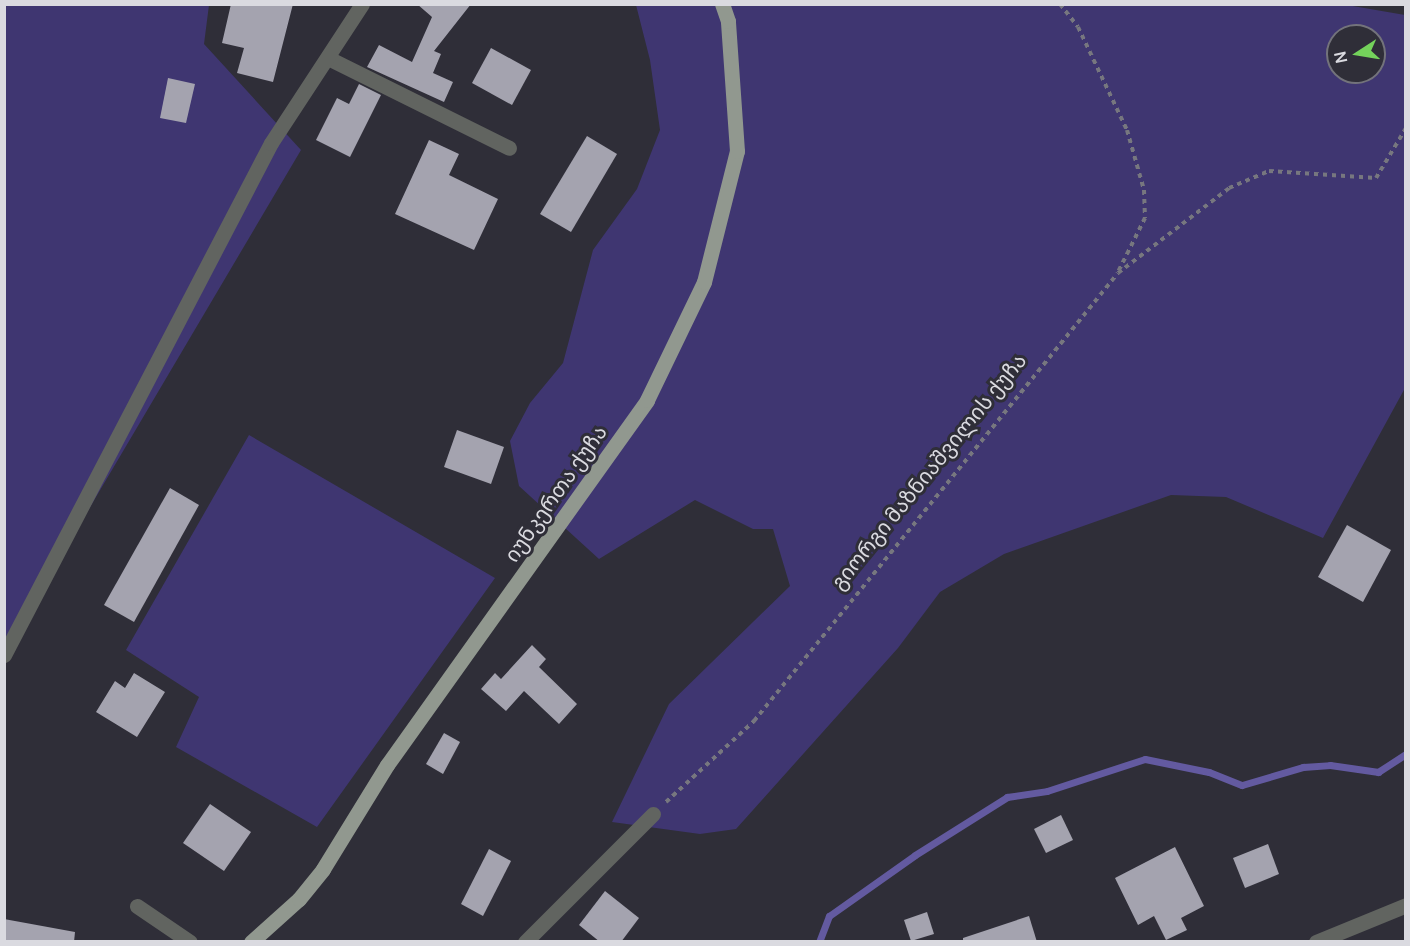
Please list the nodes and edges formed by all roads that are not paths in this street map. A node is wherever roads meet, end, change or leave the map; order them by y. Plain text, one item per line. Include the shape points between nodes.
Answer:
1 (362, 4) edge
2 (722, 4) edge
3 (328, 58) junction
4 (509, 148) dead end
5 (4, 656) edge
6 (653, 814) road end
7 (1406, 905) edge
8 (137, 906) dead end
9 (190, 942) edge
10 (250, 942) edge
11 (525, 942) edge
12 (1316, 942) edge

1 - 3 street
2 - 10 main road, იუნკერთა ქუჩა via 728,21 737,150 704,282 647,400 387,765 323,869 299,899
3 - 4 street
3 - 5 street via 272,143
6 - 11 street
7 - 12 street
8 - 9 street

